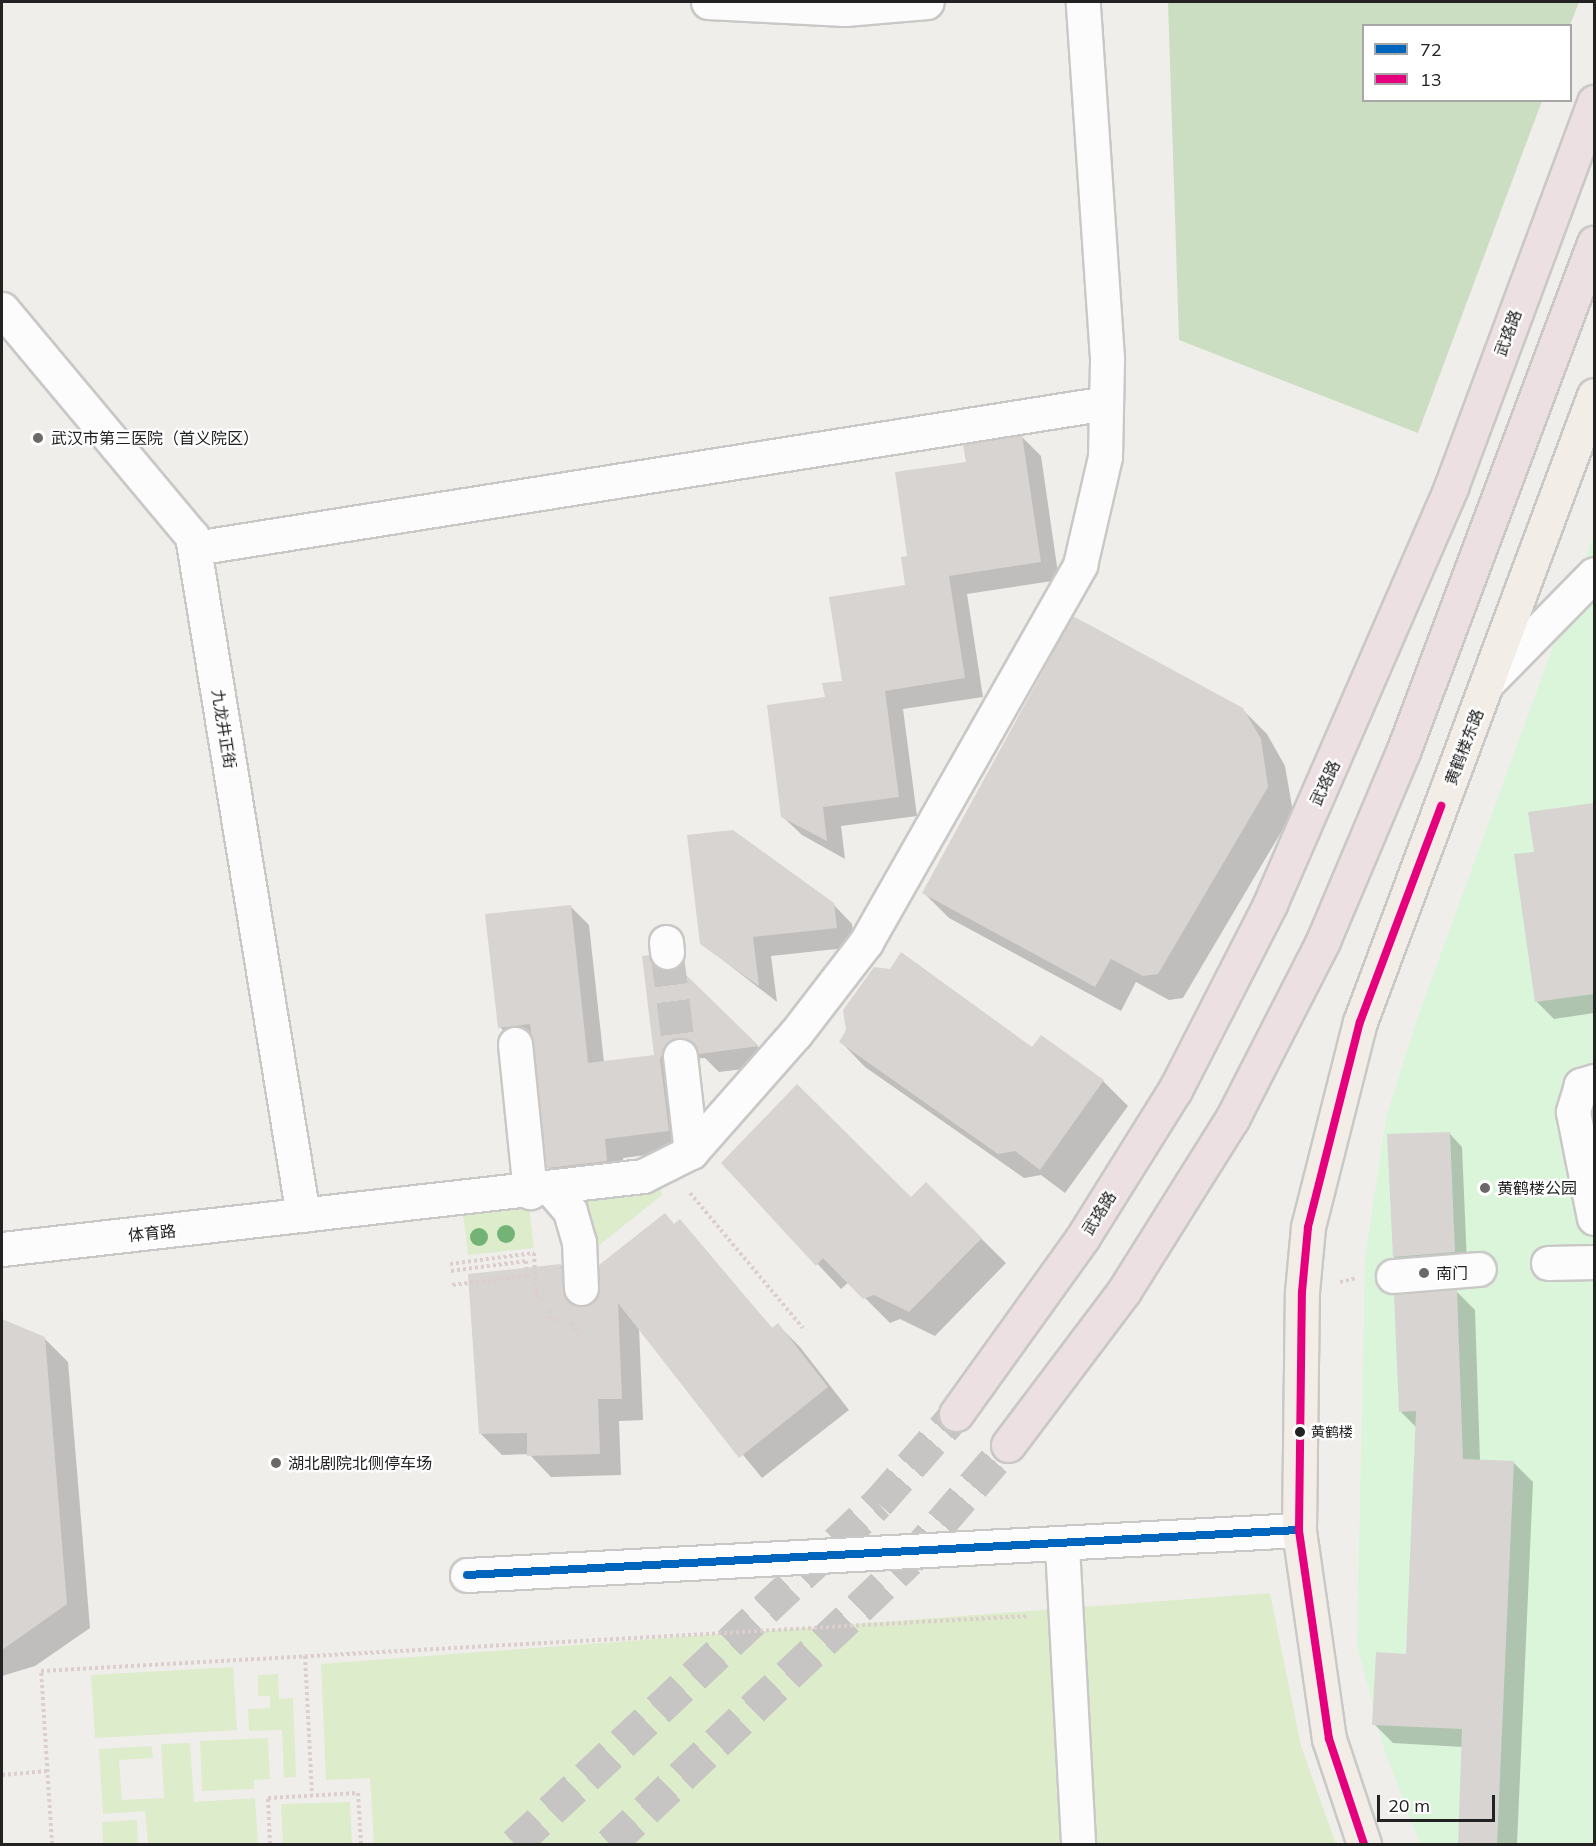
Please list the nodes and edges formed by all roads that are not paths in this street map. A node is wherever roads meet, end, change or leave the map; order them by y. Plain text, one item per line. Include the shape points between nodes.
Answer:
1 (708, 2) edge
2 (927, 2) edge
3 (1083, 2) edge
4 (1594, 102) edge
5 (1594, 243) edge
6 (2, 309) edge
7 (1594, 395) edge
8 (1106, 403) junction
9 (195, 548) junction
10 (1594, 574) edge
11 (1490, 680) junction
12 (515, 1044) dead end
13 (680, 1056) tunnel mouth
14 (1594, 1081) edge
15 (691, 1152) junction
16 (541, 1190) junction
17 (303, 1215) junction
18 (1594, 1218) edge
19 (2, 1249) edge
20 (1594, 1262) edge
21 (1548, 1263) dead end
22 (1479, 1269) dead end
23 (1393, 1276) road end
24 (581, 1288) dead end
25 (956, 1414) tunnel mouth
26 (1008, 1445) tunnel mouth
27 (1299, 1530) junction
28 (1062, 1546) junction
29 (467, 1575) dead end
30 (1078, 1845) edge
31 (1364, 1845) edge

1 - 2 street via 845,9
3 - 8 street
4 - 25 highway, 武珞路 via 1451,487 1270,904 1175,1090 1083,1237
5 - 26 highway via 1403,752 1323,941 1232,1119 1124,1291
6 - 9 street, 九龙井正街 via 192,536
7 - 11 main road, 黄鹤楼东路
8 - 9 street
8 - 15 street via 1105,458 1080,565 866,942 796,1033
9 - 17 street, 九龙井正街
10 - 11 street
11 - 27 main road, 黄鹤楼东路 via 1360,1022 1308,1227 1302,1292
12 - 16 street
13 - 15 street
14 - 18 street via 1581,1085 1573,1112
15 - 16 street, 体育路 via 643,1176
16 - 17 street, 体育路
16 - 24 street via 570,1211 579,1242
17 - 19 street, 体育路
20 - 21 street
22 - 23 street
27 - 28 street
27 - 31 main road, 黄鹤楼东路 via 1329,1738
28 - 29 street
28 - 30 street

